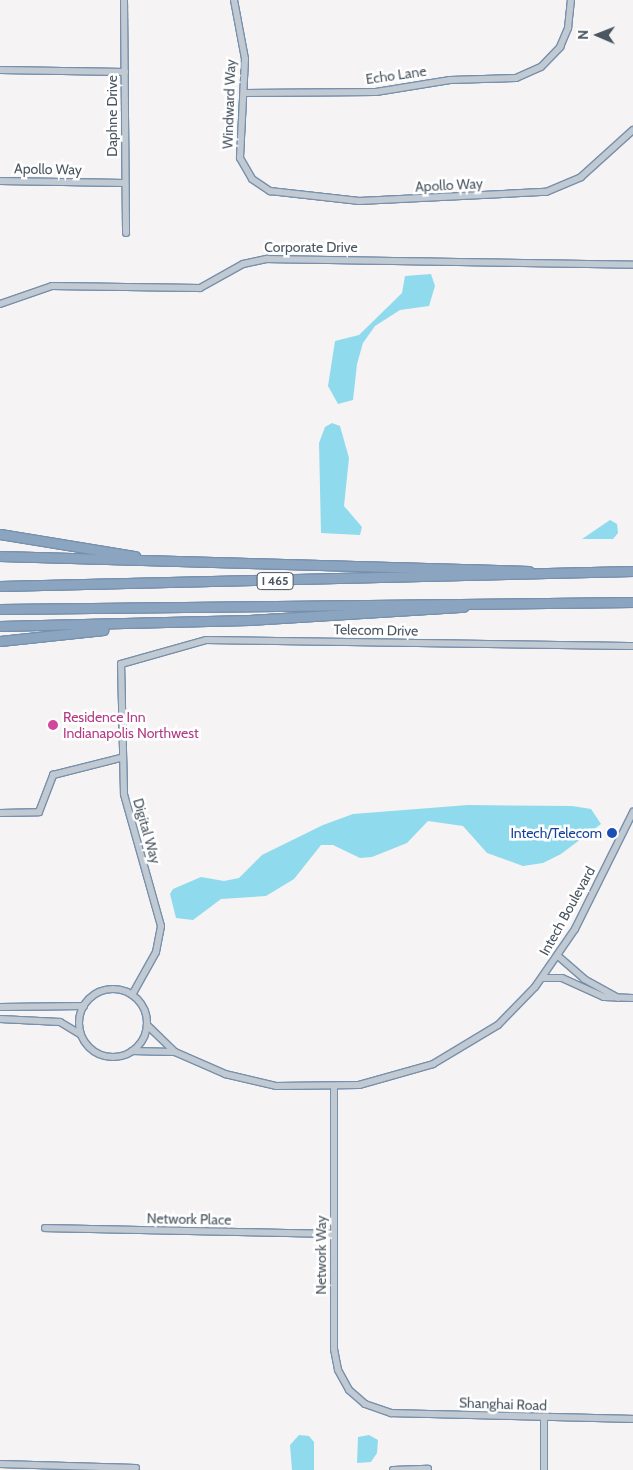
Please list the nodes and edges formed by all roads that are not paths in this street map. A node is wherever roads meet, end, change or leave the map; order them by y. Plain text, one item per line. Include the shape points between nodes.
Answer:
1 (124, 0) edge
2 (234, 0) edge
3 (571, 0) edge
4 (0, 70) edge
5 (125, 72) junction
6 (245, 92) junction
7 (633, 130) edge
8 (250, 177) joint
9 (0, 181) edge
10 (125, 183) junction
11 (126, 233) dead end
12 (633, 265) edge
13 (0, 304) edge
14 (0, 534) edge
15 (0, 556) edge
16 (158, 559) junction
17 (633, 571) edge
18 (549, 573) junction
19 (0, 586) edge
20 (633, 602) edge
21 (476, 604) junction
22 (0, 609) edge
23 (148, 624) junction
24 (0, 626) edge
25 (0, 640) edge
26 (633, 646) edge
27 (121, 664) joint
28 (120, 758) junction
29 (633, 812) edge
30 (0, 813) edge
31 (558, 956) junction
32 (542, 978) junction
33 (132, 995) junction
34 (618, 998) junction
35 (633, 998) edge
36 (84, 1006) junction
37 (0, 1007) edge
38 (0, 1020) edge
39 (147, 1025) junction
40 (82, 1035) junction
41 (132, 1051) junction
42 (175, 1052) junction
43 (334, 1088) junction
44 (46, 1228) dead end
45 (333, 1234) junction
46 (372, 1408) joint
47 (544, 1418) junction
48 (633, 1419) edge
49 (0, 1464) edge
50 (49, 1468) edge
51 (136, 1468) dead end
52 (428, 1469) edge
53 (393, 1470) edge
54 (544, 1470) edge

1 - 5 street, Daphne Drive
2 - 6 street, Windward Way via 245,59
3 - 6 street, Echo Lane via 568,28 560,47 544,65 521,76 450,80 385,92
4 - 5 street
5 - 10 street, Daphne Drive
6 - 8 street, Windward Way via 239,149
7 - 8 street, Apollo Way via 576,181 538,193 359,201 273,192
9 - 10 street, Apollo Way
10 - 11 street, Daphne Drive
12 - 13 street, Corporate Drive via 267,259 243,264 200,288 52,286
14 - 16 highway
15 - 16 highway
16 - 18 highway via 494,567
17 - 18 highway, I 465
18 - 19 highway, I 465
20 - 21 highway, I 465
21 - 22 highway, I 465
21 - 23 highway via 434,612
23 - 24 highway
23 - 25 highway
26 - 27 street, Telecom Drive via 206,640
27 - 28 street, Digital Way
28 - 30 street via 53,775 40,812
28 - 33 street, Digital Way via 124,794 161,926 156,952
29 - 31 street, Intech Boulevard
31 - 32 street, Intech Boulevard
31 - 34 street via 584,979
32 - 34 street via 562,978 594,994
32 - 43 street, Intech Boulevard via 502,1021 448,1056 400,1076
33 - 36 street via 104,990
33 - 39 street via 144,1009
34 - 35 street
36 - 37 street
36 - 40 street
38 - 40 street via 60,1022
39 - 41 street via 143,1039
39 - 42 street, Intech Boulevard
40 - 41 street via 102,1055 117,1056
41 - 42 street, Intech Boulevard
42 - 43 street, Intech Boulevard via 248,1080
43 - 45 street, Network Way
44 - 45 street, Network Place
45 - 46 street, Network Way via 335,1360 349,1390
46 - 47 street, Shanghai Road via 391,1413
47 - 48 street, Shanghai Road
47 - 54 street
49 - 50 street
50 - 51 street
52 - 53 street

